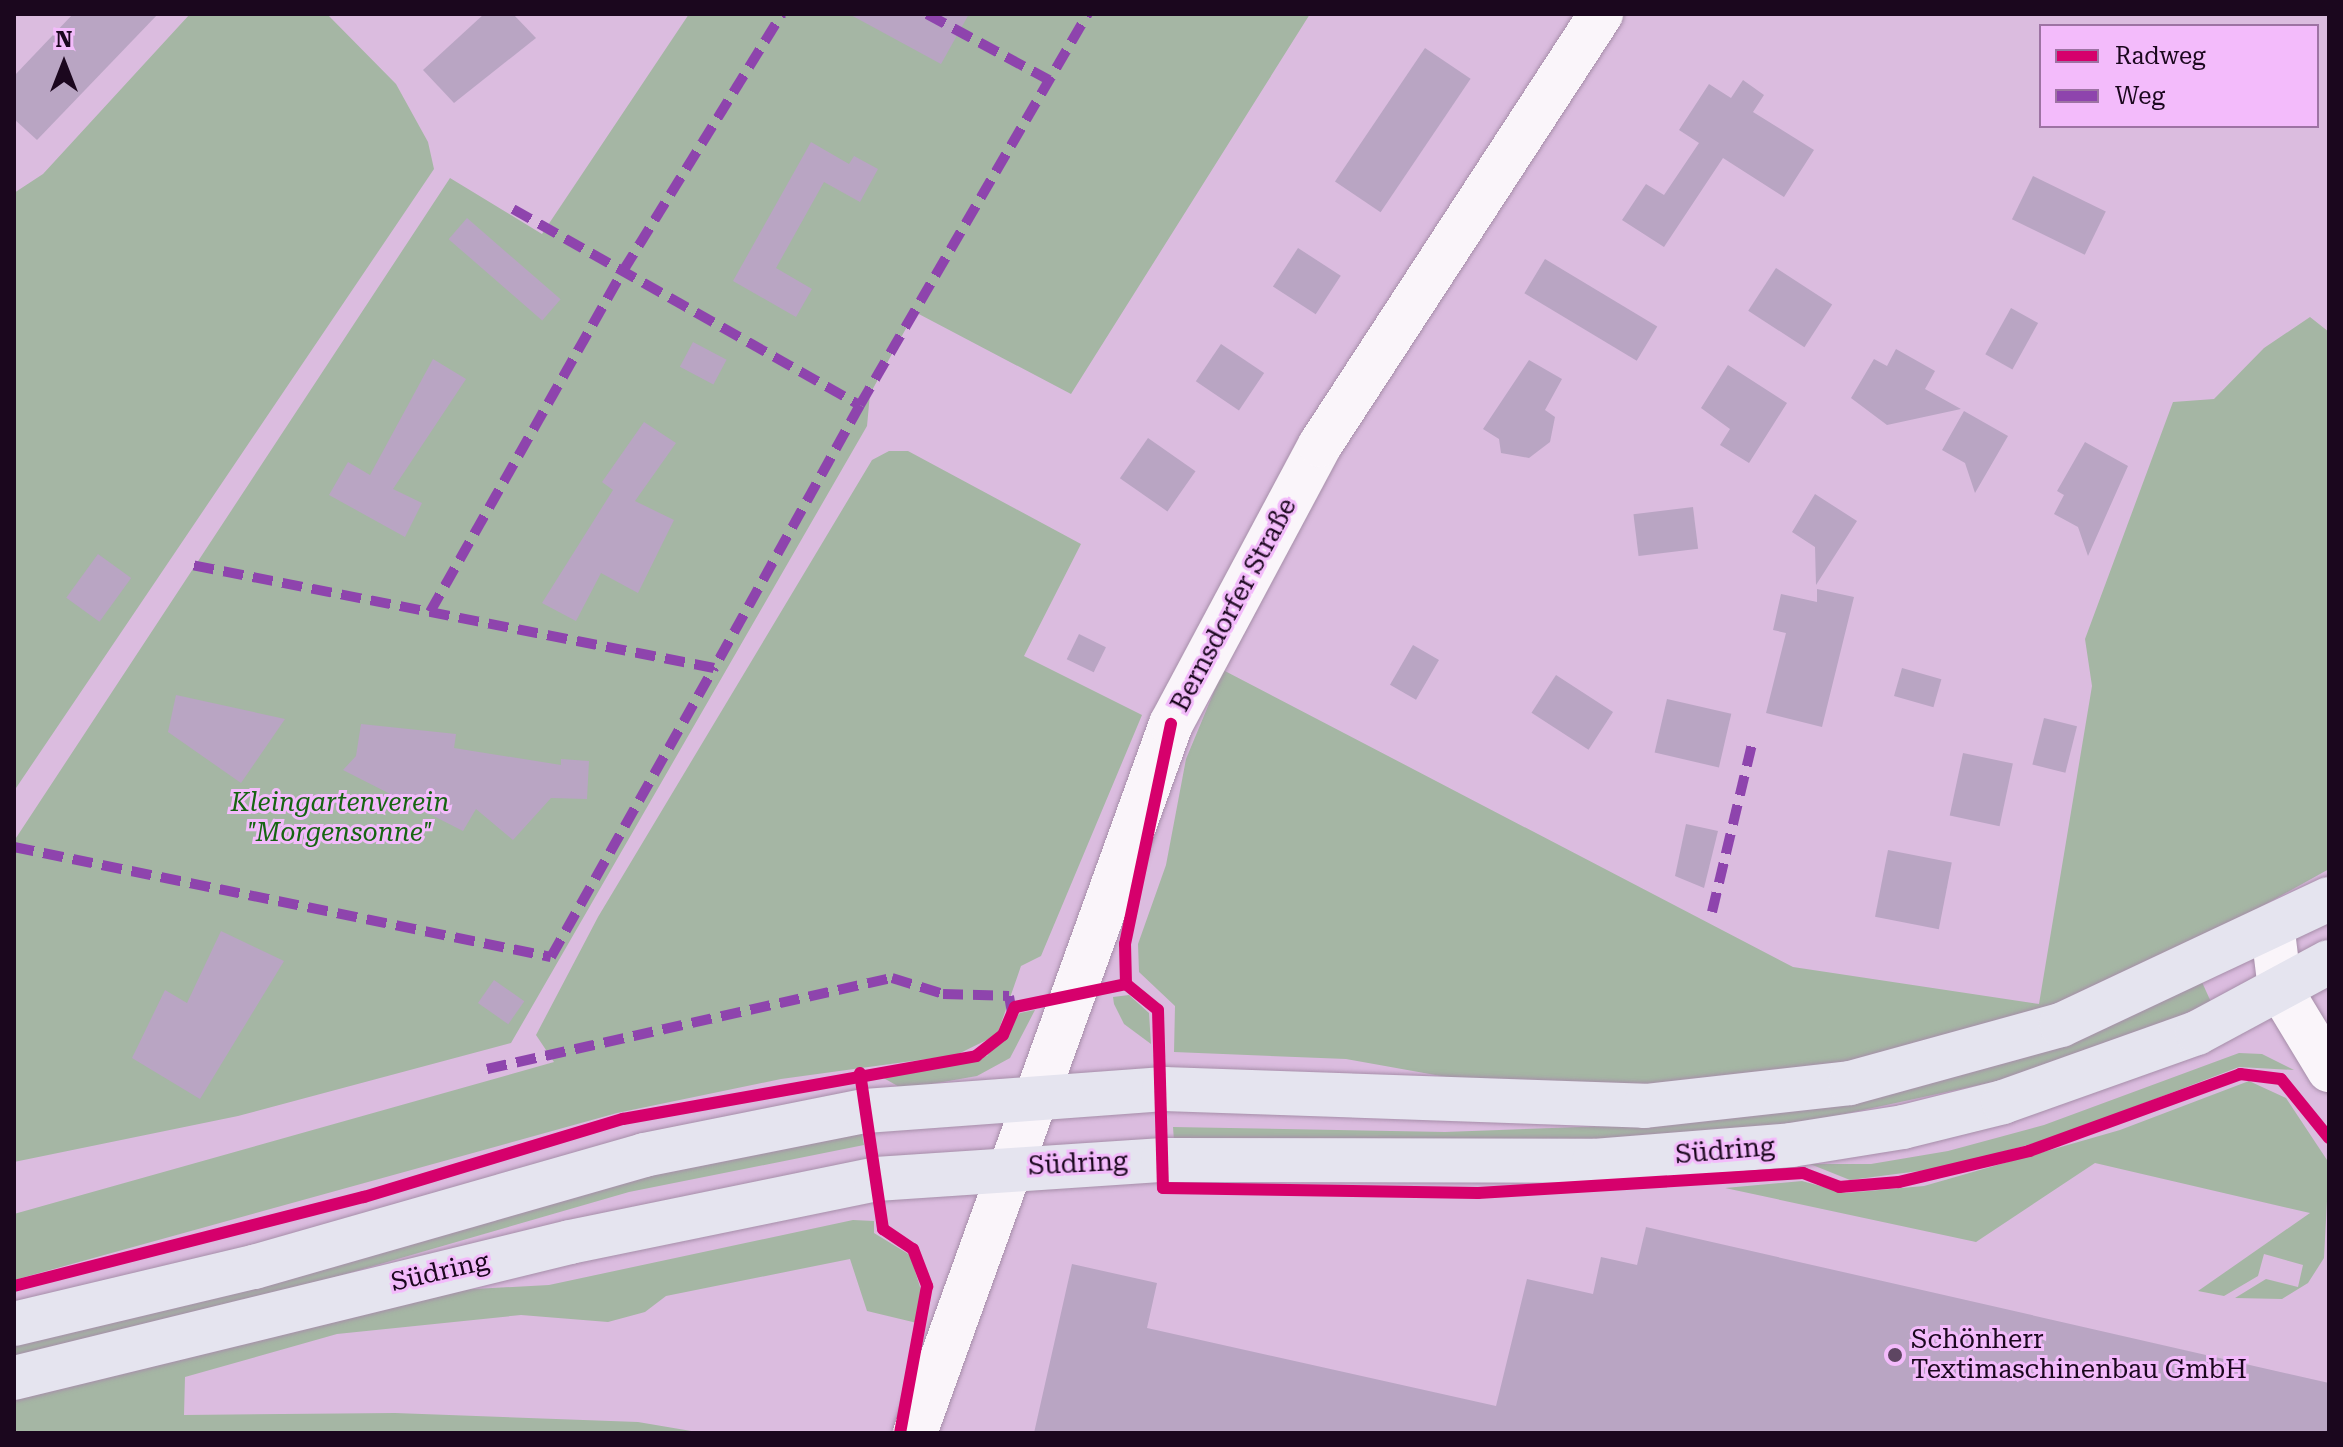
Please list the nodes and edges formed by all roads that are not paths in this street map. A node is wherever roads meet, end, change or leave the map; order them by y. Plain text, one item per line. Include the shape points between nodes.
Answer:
1 (1601, 14) edge
2 (2329, 899) edge
3 (2273, 932) junction
4 (2329, 962) edge
5 (2280, 989) junction
6 (2329, 1070) edge
7 (1034, 1095) junction
8 (1010, 1167) junction
9 (14, 1324) edge
10 (14, 1378) edge
11 (915, 1433) edge

1 - 7 street, Bernsdorfer Straße via 1320,445 1227,611 1171,724
2 - 3 main road, Südring
3 - 5 street
3 - 7 main road, Südring via 2014,1043 1792,1093 1580,1107 1255,1091
4 - 5 main road, Südring
5 - 6 street
5 - 8 main road, Südring via 2197,1033 2017,1097 1791,1145 1493,1164 1163,1160
7 - 8 street, Bernsdorfer Straße
7 - 9 main road, Südring via 865,1111 722,1136 254,1267
8 - 10 main road, Südring via 775,1196
8 - 11 street, Bernsdorfer Straße

